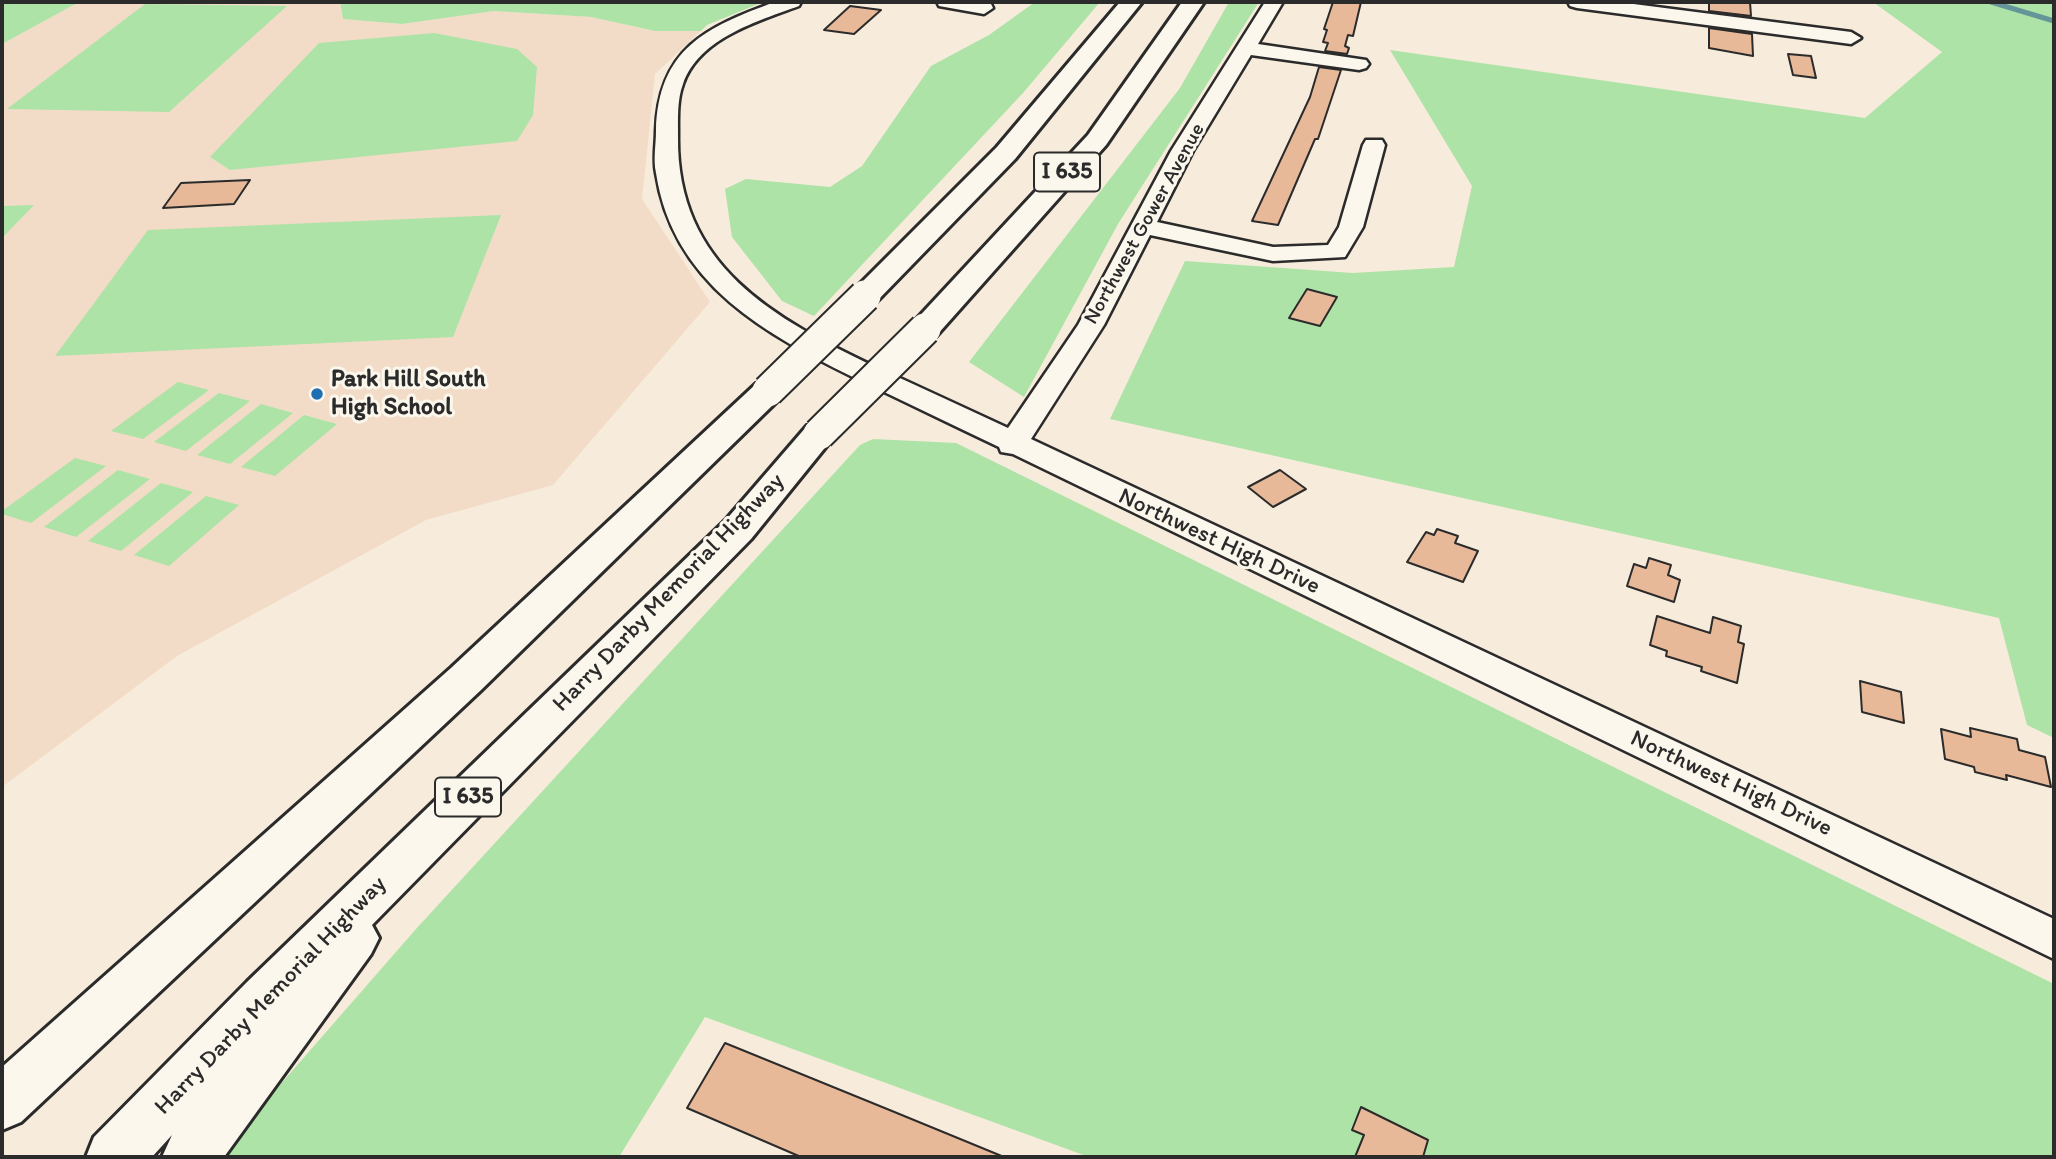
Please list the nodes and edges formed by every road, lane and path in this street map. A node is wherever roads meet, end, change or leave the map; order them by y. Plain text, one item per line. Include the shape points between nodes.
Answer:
1 (792, 2) edge
2 (946, 2) edge
3 (1131, 2) edge
4 (1193, 2) edge
5 (1275, 2) edge
6 (1577, 2) edge
7 (984, 8) dead end
8 (1851, 38) dead end
9 (1246, 48) junction
10 (1359, 64) dead end
11 (1374, 145) dead end
12 (1144, 226) junction
13 (1012, 444) junction
14 (436, 830) junction
15 (2054, 940) edge
16 (2, 1103) edge
17 (114, 1157) edge
18 (190, 1157) edge

1 - 13 street, Northwest High Drive via 719,33 686,61 671,85 666,170 684,223 704,260 732,293 777,326
2 - 7 street
3 - 16 highway, I 635, bridge via 1006,153 768,391 466,679
4 - 14 highway, Harry Darby Memorial Highway / I 635, bridge via 1097,140 925,328 819,434 738,530
5 - 9 street, Northwest Gower Avenue
6 - 8 street
9 - 10 street
9 - 12 street, Northwest Gower Avenue via 1182,151
11 - 12 street via 1351,227 1336,252 1272,254
12 - 13 street, Northwest Gower Avenue via 1091,325
13 - 15 street, Northwest High Drive
14 - 17 highway, Harry Darby Memorial Highway / I 635
14 - 18 highway

